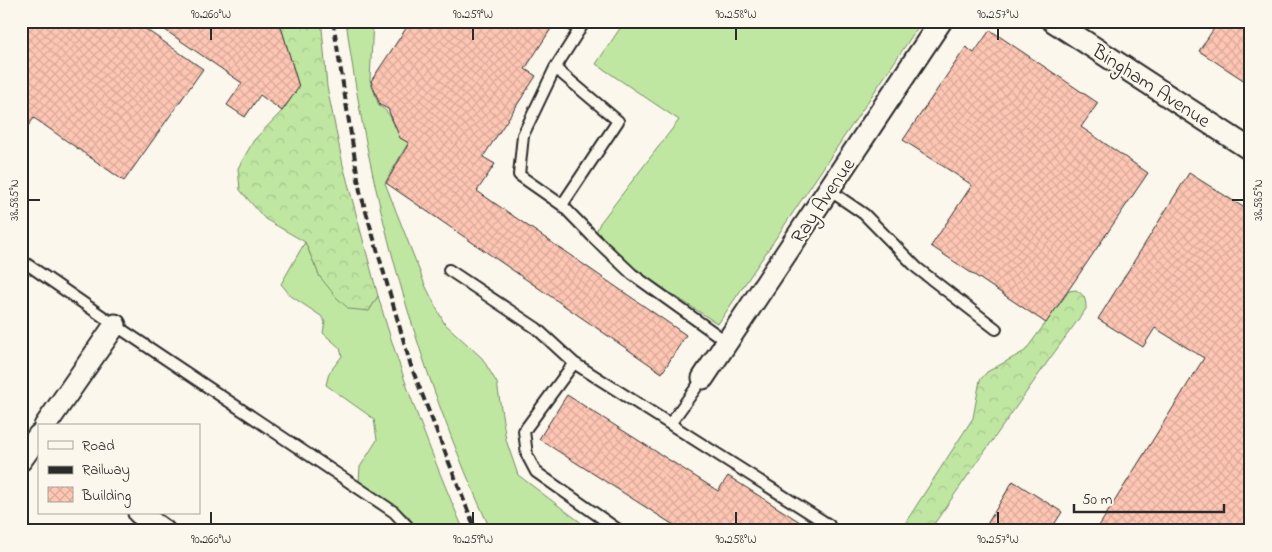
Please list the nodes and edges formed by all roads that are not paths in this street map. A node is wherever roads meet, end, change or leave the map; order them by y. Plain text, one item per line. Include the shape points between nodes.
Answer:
1 (566, 21) edge
2 (941, 21) edge
3 (1053, 21) edge
4 (582, 26) edge
5 (555, 68) junction
6 (1251, 150) edge
7 (829, 190) junction
8 (562, 205) junction
9 (21, 260) edge
10 (449, 270) dead end
11 (115, 325) junction
12 (996, 329) dead end
13 (727, 342) junction
14 (574, 362) junction
15 (703, 378) joint
16 (43, 424) edge
17 (670, 424) junction
18 (36, 434) edge
19 (21, 460) edge
20 (140, 514) edge
21 (164, 531) edge
22 (412, 531) edge
23 (620, 531) edge
24 (825, 531) edge

1 - 4 lane
2 - 7 street, Ray Avenue
3 - 6 street, Bingham Avenue
4 - 5 lane
5 - 8 lane via 523,135 519,175
5 - 8 lane via 618,121
7 - 12 lane via 864,214 917,268
7 - 13 street, Ray Avenue
8 - 13 lane via 632,274
9 - 11 lane
10 - 14 lane via 536,328
11 - 16 street
11 - 22 lane via 394,512
13 - 15 street, Ray Avenue
14 - 17 lane
14 - 23 lane via 524,431 526,455 536,472
15 - 17 lane
17 - 24 lane via 829,525
18 - 19 street
20 - 21 street

